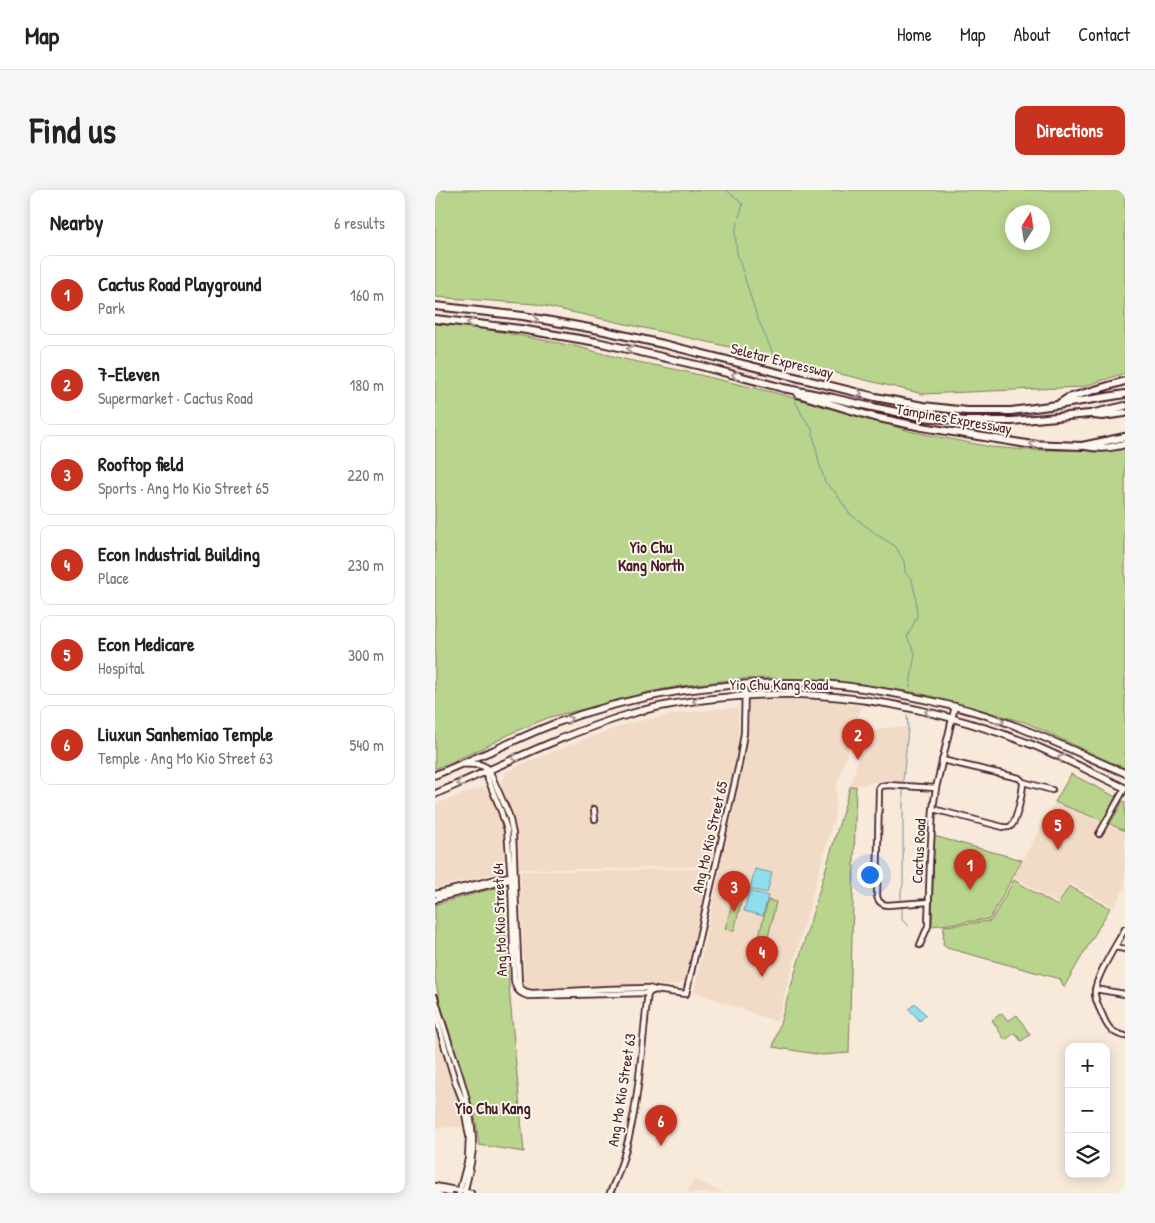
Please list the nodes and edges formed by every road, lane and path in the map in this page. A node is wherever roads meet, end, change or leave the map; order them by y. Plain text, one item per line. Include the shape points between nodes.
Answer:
1 (435, 306) edge
2 (435, 319) edge
3 (1125, 382) edge
4 (783, 388) junction
5 (1125, 394) edge
6 (1057, 405) junction
7 (1125, 406) edge
8 (1125, 413) edge
9 (1090, 414) junction
10 (1125, 437) edge
11 (1125, 444) edge
12 (1082, 446) junction
13 (745, 684) junction
14 (745, 696) junction
15 (955, 706) junction
16 (952, 718) junction
17 (491, 751) junction
18 (1092, 759) junction
19 (943, 760) junction
20 (461, 764) junction
21 (486, 770) junction
22 (1090, 772) junction
23 (1125, 772) edge
24 (435, 775) edge
25 (1023, 782) junction
26 (936, 788) junction
27 (1125, 788) edge
28 (1052, 790) dead end
29 (435, 794) edge
30 (594, 809) dead end
31 (933, 809) junction
32 (595, 820) dead end
33 (1099, 834) dead end
34 (513, 877) junction
35 (435, 894) edge
36 (435, 900) edge
37 (929, 902) junction
38 (1125, 930) edge
39 (920, 945) dead end
40 (1115, 947) junction
41 (1125, 949) edge
42 (1095, 988) junction
43 (648, 990) junction
44 (686, 994) joint
45 (1125, 994) edge
46 (435, 997) edge
47 (435, 1014) edge
48 (1125, 1036) edge
49 (435, 1186) edge
50 (435, 1190) edge
51 (462, 1192) edge
52 (450, 1193) edge
53 (471, 1193) edge
54 (610, 1193) edge

1 -> 6 highway, Seletar Expressway via 523,316 600,330 923,406 1011,411
4 -> 2 highway, Seletar Expressway via 597,342
3 - 6 highway via 1068,398
4 - 9 highway, Seletar Expressway via 872,408 966,421
12 -> 4 highway, Tampines Expressway via 1027,444 922,427 874,417
5 - 6 highway, Seletar Expressway
7 - 9 highway, Seletar Expressway
8 - 9 highway
10 - 12 highway, Tampines Expressway
11 - 12 highway via 1099,449
13 - 14 street, Ang Mo Kio Street 65
13 - 15 main road, Yio Chu Kang Road via 857,688
17 -> 13 main road, Yio Chu Kang Road via 556,723 637,699 690,689
16 -> 14 main road, Yio Chu Kang Road via 858,699 813,695
14 -> 21 main road, Yio Chu Kang Road via 684,702 632,713
14 - 44 street, Ang Mo Kio Street 65 via 739,764
15 - 16 street, Cactus Road
15 -> 18 main road, Yio Chu Kang Road via 1025,730
16 - 19 street, Cactus Road
22 -> 16 main road, Yio Chu Kang Road via 1033,746
17 - 20 main road, Yio Chu Kang Road
17 - 21 main road via 486,760
18 - 22 main road via 1086,764
18 - 23 main road, Yio Chu Kang Road
19 - 25 street via 1019,778
19 - 26 street, Cactus Road
20 - 21 main road via 475,764
20 - 24 main road, Yio Chu Kang Road
21 -> 29 main road, Yio Chu Kang Road
21 - 34 street, Ang Mo Kio Street 64 via 507,830
22 - 27 main road, Yio Chu Kang Road
25 - 28 street
25 - 31 street via 1015,821 1008,827
26 - 31 street, Cactus Road
26 - 37 street, Cactus Road via 888,785 879,789 878,900 887,905
27 - 33 street, Yio Chu Kang Road
30 - 32 street
31 - 37 street, Cactus Road
34 - 35 street
34 - 36 street
34 - 43 street, Ang Mo Kio Street 64 via 515,985 521,994
37 - 39 street via 928,926
38 - 40 street
40 - 41 street
40 - 42 street
42 - 45 street
42 - 48 street via 1095,997 1105,1022 1115,1034
43 - 44 street, Ang Mo Kio Street 64
43 - 54 street, Ang Mo Kio Street 63 via 632,1126
46 - 51 street via 461,1079 472,1128 472,1158
47 - 51 street via 463,1102 469,1136
49 - 51 street
50 - 52 street
51 - 53 street

